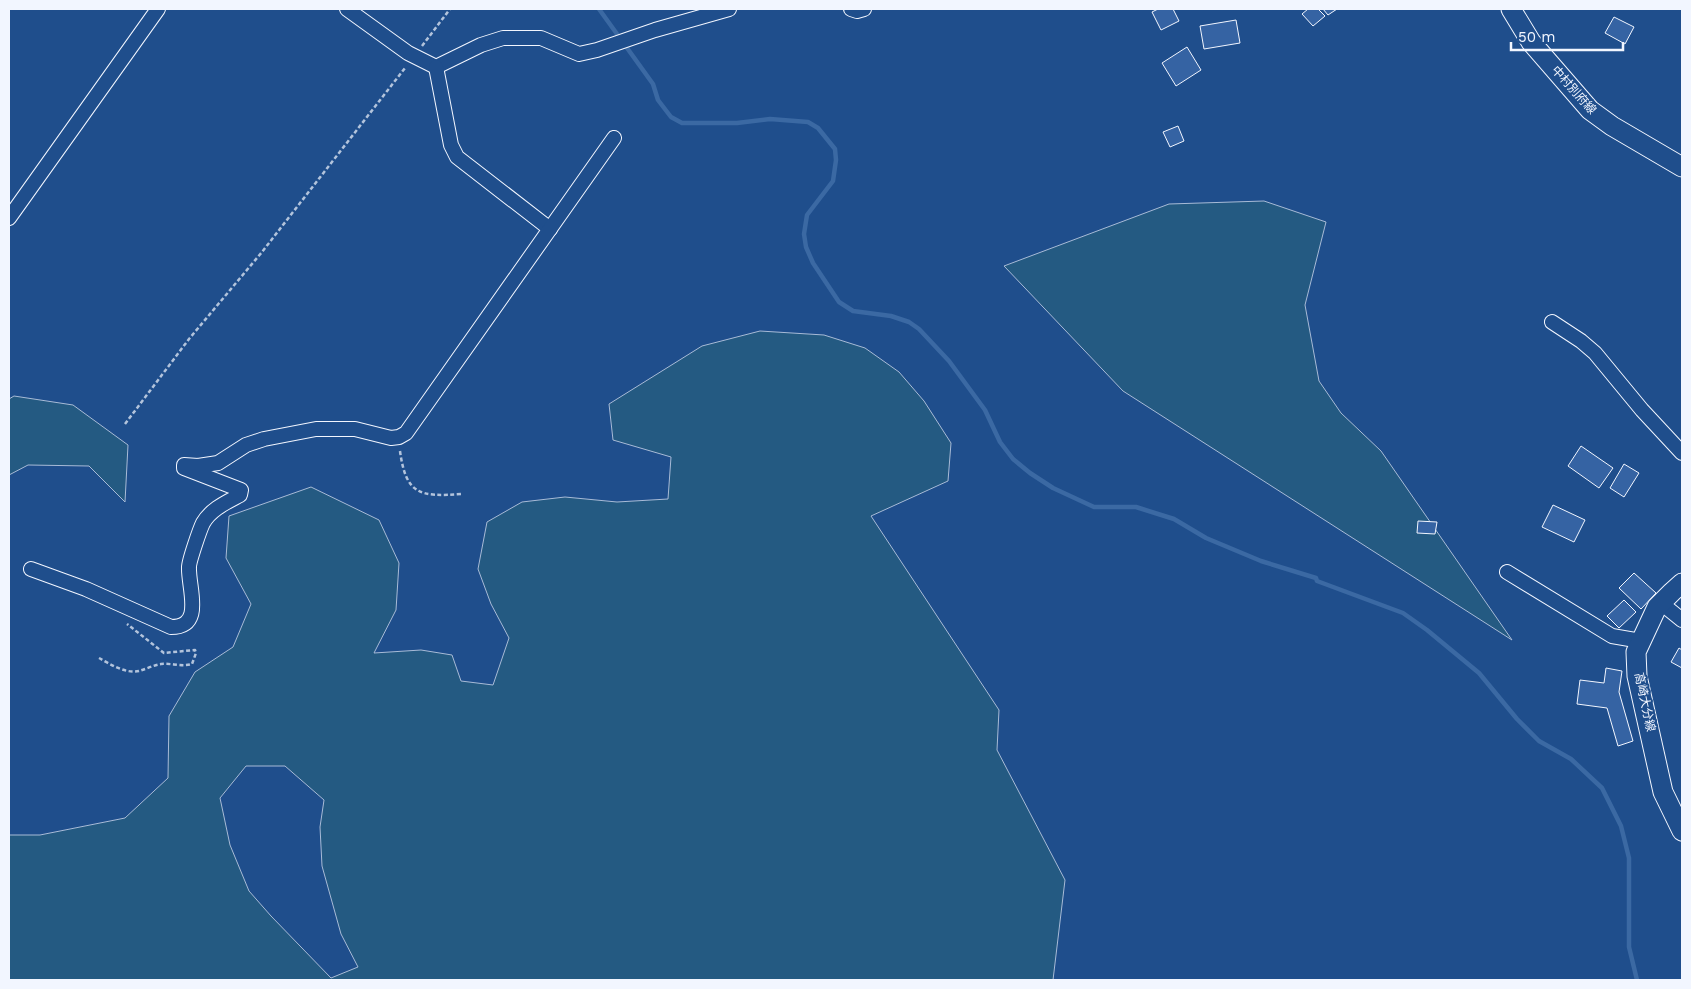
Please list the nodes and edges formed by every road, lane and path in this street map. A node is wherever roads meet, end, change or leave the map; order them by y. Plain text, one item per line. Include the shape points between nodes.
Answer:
1 (158, 9) edge
2 (347, 9) edge
3 (450, 9) edge
4 (729, 9) edge
5 (851, 9) edge
6 (864, 9) edge
7 (1511, 9) edge
8 (414, 56) junction
9 (436, 67) junction
10 (614, 138) dead end
11 (1682, 167) edge
12 (9, 218) edge
13 (550, 229) junction
14 (1552, 322) dead end
15 (125, 424) dead end
16 (406, 433) junction
17 (1682, 453) edge
18 (461, 494) dead end
19 (31, 569) dead end
20 (1507, 572) dead end
21 (1682, 584) edge
22 (1661, 603) junction
23 (1682, 620) edge
24 (124, 621) dead end
25 (1641, 641) junction
26 (99, 658) dead end
27 (1682, 831) edge

1 - 12 street
2 - 8 street
3 - 8 path
4 - 9 street via 579,54 541,38 503,38
5 - 6 street
7 - 11 main road, 中村別府線 via 1531,42 1590,110
8 - 9 street
8 - 15 path
9 - 13 street via 451,145 457,157
10 - 13 street
13 - 16 street
14 - 17 street via 1595,353
16 - 18 path via 400,450 408,483 421,494
16 - 19 street via 392,438 355,429 316,429 246,445 218,463 184,465 184,468 241,490 240,495 214,510 203,523 189,566 192,614 187,624 180,627 171,628 86,589
20 - 25 street via 1612,636
21 - 22 main road, 高崎大分線
22 - 23 street
22 - 25 main road, 高崎大分線
24 - 26 path via 164,653 195,650 192,664 161,664 137,672 124,670
25 - 27 main road, 高崎大分線 via 1636,652 1645,712 1663,792

